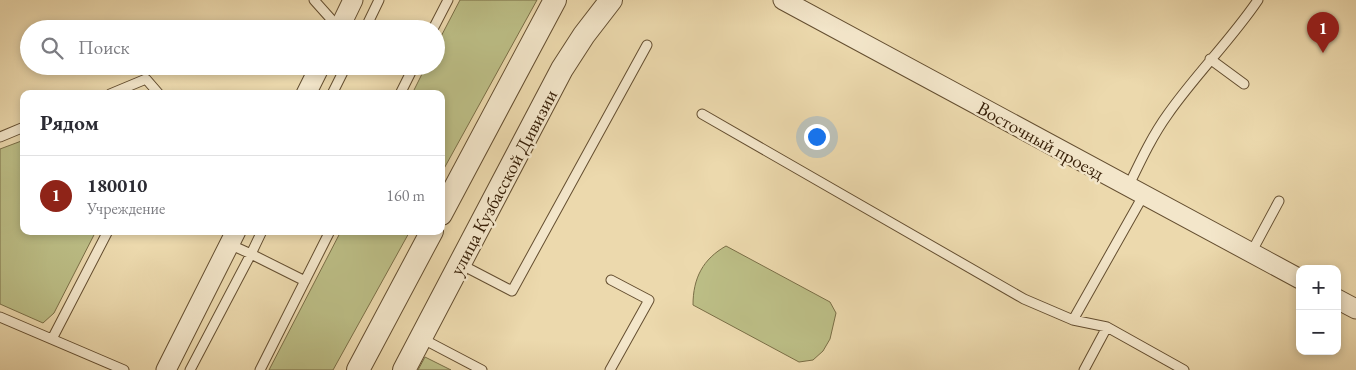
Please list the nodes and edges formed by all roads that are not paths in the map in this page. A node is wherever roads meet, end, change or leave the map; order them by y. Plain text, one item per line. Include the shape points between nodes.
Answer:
1 (314, 0) edge
2 (353, 0) edge
3 (379, 0) edge
4 (448, 0) edge
5 (555, 0) edge
6 (611, 0) edge
7 (783, 0) edge
8 (1258, 0) edge
9 (332, 20) edge
10 (343, 20) edge
11 (369, 20) edge
12 (438, 20) edge
13 (647, 45) dead end
14 (1210, 59) junction
15 (316, 75) edge
16 (342, 75) edge
17 (410, 75) edge
18 (1244, 84) dead end
19 (120, 90) edge
20 (155, 90) edge
21 (308, 90) edge
22 (334, 90) edge
23 (402, 90) edge
24 (702, 114) dead end
25 (20, 130) edge
26 (0, 137) edge
27 (1135, 192) junction
28 (1279, 201) dead end
29 (445, 206) edge
30 (106, 235) edge
31 (260, 235) edge
32 (328, 235) edge
33 (430, 235) edge
34 (233, 238) edge
35 (1251, 252) junction
36 (251, 254) junction
37 (460, 264) junction
38 (1296, 277) edge
39 (611, 280) dead end
40 (305, 281) junction
41 (1341, 301) edge
42 (1356, 310) edge
43 (0, 317) edge
44 (1073, 320) junction
45 (1107, 327) junction
46 (421, 338) junction
47 (52, 339) junction
48 (124, 370) edge
49 (166, 370) edge
50 (190, 370) edge
51 (260, 370) edge
52 (358, 370) edge
53 (404, 370) edge
54 (482, 370) edge
55 (610, 370) edge
56 (1084, 370) edge
57 (1184, 370) edge

1 - 9 lane
2 - 10 street
3 - 11 lane
4 - 12 lane
5 - 29 street, улица Кузбасской Дивизии
6 - 37 street, улица Кузбасской Дивизии via 562,69
7 - 27 street, Восточный проезд
8 - 14 lane via 1246,19
13 - 37 lane via 512,291
14 - 18 lane
14 - 27 lane via 1168,114
15 - 21 street
16 - 22 lane
17 - 23 lane
19 - 20 lane via 146,80
24 - 44 lane via 1024,299
25 - 26 lane
27 - 35 street, Восточный проезд
27 - 44 lane
28 - 35 lane
30 - 47 lane
31 - 36 lane
32 - 40 lane
33 - 52 street, улица Кузбасской Дивизии
34 - 36 lane
34 - 49 street
35 - 38 street, Восточный проезд
36 - 40 lane
36 - 50 lane
37 - 46 street, улица Кузбасской Дивизии
39 - 55 lane via 649,300
40 - 51 lane
41 - 42 street
43 - 47 lane
44 - 45 lane
45 - 56 lane
45 - 57 lane
46 - 53 street, улица Кузбасской Дивизии
46 - 54 lane
47 - 48 lane

